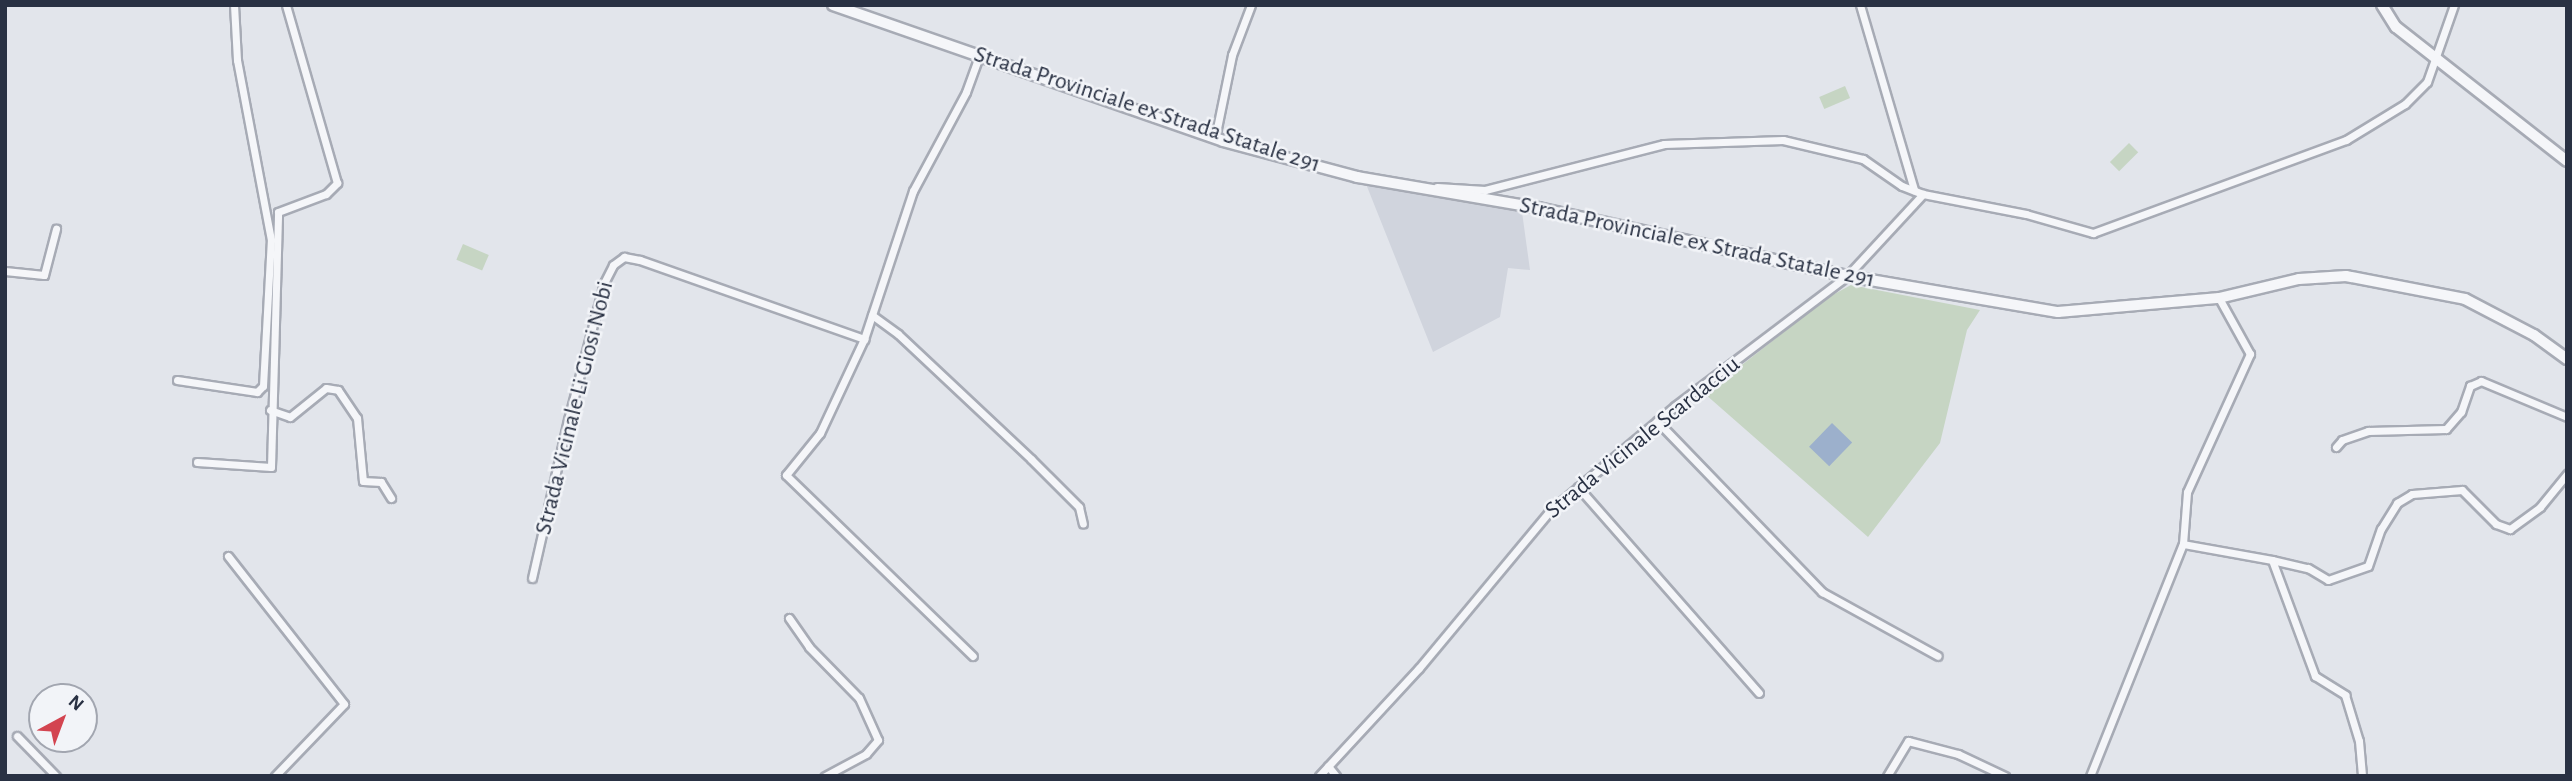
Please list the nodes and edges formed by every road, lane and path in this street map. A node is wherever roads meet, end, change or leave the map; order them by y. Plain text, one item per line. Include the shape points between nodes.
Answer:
1 (234, 5) edge
2 (286, 5) edge
3 (833, 5) edge
4 (1251, 5) edge
5 (1860, 5) edge
6 (2382, 5) edge
7 (2454, 5) edge
8 (979, 56) junction
9 (2435, 57) junction
10 (1215, 138) junction
11 (2567, 161) edge
12 (1405, 185) junction
13 (1914, 190) junction
14 (1923, 194) junction
15 (56, 229) dead end
16 (5, 271) edge
17 (1847, 276) junction
18 (2219, 298) junction
19 (872, 316) junction
20 (864, 339) junction
21 (2567, 359) edge
22 (177, 380) dead end
23 (270, 410) junction
24 (2567, 417) edge
25 (1657, 421) junction
26 (2336, 447) dead end
27 (197, 462) dead end
28 (2567, 474) edge
29 (1578, 487) junction
30 (391, 498) dead end
31 (1083, 524) dead end
32 (2183, 544) junction
33 (228, 556) dead end
34 (2272, 560) junction
35 (532, 578) dead end
36 (789, 618) dead end
37 (974, 656) dead end
38 (1938, 656) dead end
39 (1759, 693) dead end
40 (17, 736) dead end
41 (1324, 772) edge
42 (56, 776) edge
43 (275, 776) edge
44 (825, 776) edge
45 (1336, 776) edge
46 (1887, 776) edge
47 (2005, 776) edge
48 (2090, 776) edge
49 (2362, 776) edge

1 - 22 street via 237,60 271,240 263,386 257,392
2 - 23 street via 337,183 326,194 278,212
3 - 8 street, Strada Provinciale ex Strada Statale 291
4 - 10 street via 1232,55
5 - 13 street
6 - 9 street via 2396,27
7 - 9 street
8 - 10 street, Strada Provinciale ex Strada Statale 291
8 - 19 street via 966,92 912,191
9 - 11 street
9 - 14 street via 2427,82 2405,104 2346,140 2093,233 2026,214
10 - 12 street, Strada Provinciale ex Strada Statale 291 via 1357,177
12 - 13 street via 1485,190 1664,144 1719,146 1783,140 1863,159
12 - 17 street, Strada Provinciale ex Strada Statale 291 via 1538,208
13 - 14 street
14 - 17 street, Strada Vicinale Scardacciu
15 - 16 street via 44,275
17 - 18 street, Strada Provinciale ex Strada Statale 291 via 2058,312
17 - 25 street, Strada Vicinale Scardacciu
18 - 21 street, Strada Provinciale ex Strada Statale 291 via 2325,276 2413,286 2465,299 2534,335
18 - 32 street via 2250,354 2187,492
19 - 20 street
19 - 31 street via 898,334 1031,459 1079,507
20 - 35 street, Strada Vicinale Li Giosi Nobi via 624,257 613,265 604,283
20 - 37 street via 820,433 786,475
23 - 27 street via 271,467
23 - 30 street via 290,417 326,388 338,390 357,418 363,481 381,482
24 - 26 street via 2481,381 2470,386 2460,412 2446,429 2368,431
25 - 29 street, Strada Vicinale Scardacciu
25 - 38 street via 1822,592
28 - 34 street via 2540,507 2510,529 2496,524 2462,490 2423,493 2397,503 2381,529 2368,566 2328,580 2308,568
29 - 39 street
29 - 41 street, Strada Vicinale Scardacciu via 1550,510 1419,668
32 - 34 street
32 - 48 street
33 - 43 street via 344,704
34 - 49 street via 2315,676 2345,695 2359,741
36 - 44 street via 809,647 859,698 878,740 866,754
40 - 42 street
41 - 45 street
46 - 47 street via 1908,741 1958,754

